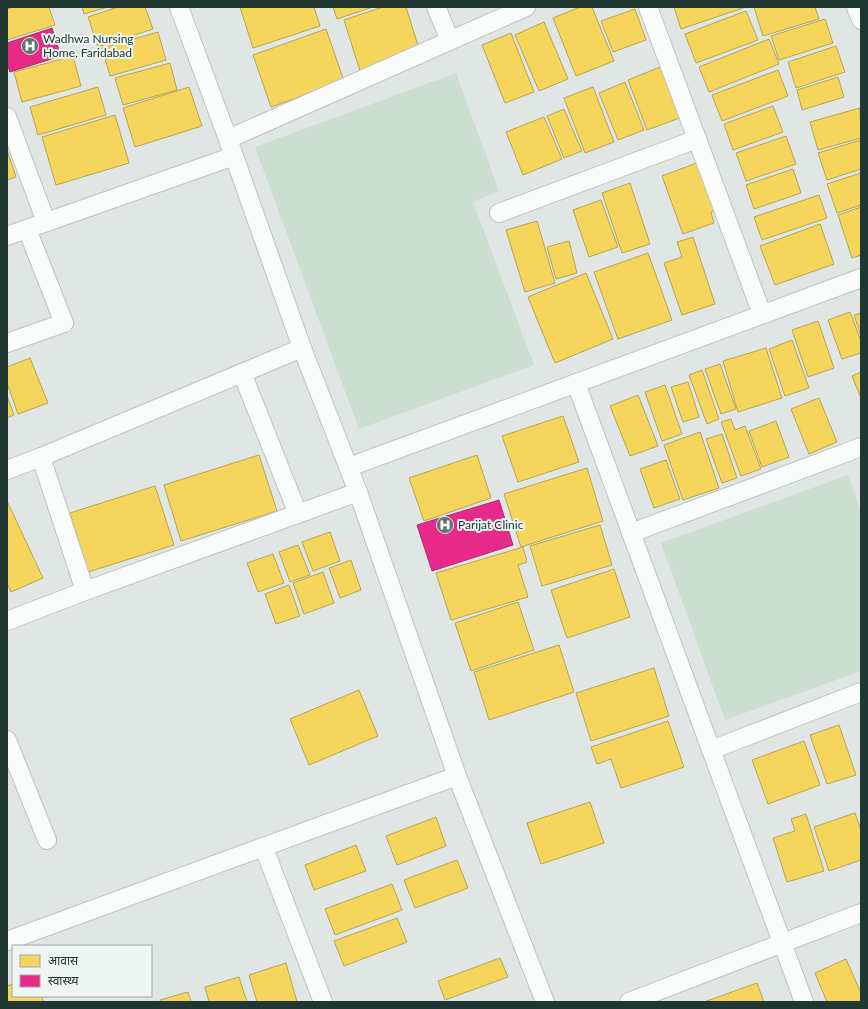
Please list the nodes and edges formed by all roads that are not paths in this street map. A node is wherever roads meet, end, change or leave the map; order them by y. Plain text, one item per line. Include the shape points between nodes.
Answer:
1 (179, 7) edge
2 (436, 7) edge
3 (526, 7) edge
4 (648, 7) edge
5 (856, 7) edge
6 (861, 20) edge
7 (450, 40) junction
8 (7, 117) edge
9 (228, 139) junction
10 (697, 139) junction
11 (234, 156) junction
12 (499, 213) dead end
13 (46, 222) junction
14 (27, 229) junction
15 (7, 236) edge
16 (861, 278) edge
17 (762, 314) junction
18 (7, 343) edge
19 (302, 348) junction
20 (242, 373) junction
21 (576, 384) junction
22 (860, 452) edge
23 (41, 457) junction
24 (349, 467) junction
25 (7, 470) edge
26 (358, 492) junction
27 (298, 514) junction
28 (631, 533) junction
29 (85, 590) junction
30 (7, 621) edge
31 (861, 692) edge
32 (7, 740) edge
33 (711, 750) junction
34 (457, 776) junction
35 (46, 840) dead end
36 (264, 848) junction
37 (861, 913) edge
38 (7, 941) edge
39 (782, 943) junction
40 (323, 1002) edge
41 (545, 1002) edge
42 (629, 1002) edge
43 (804, 1002) edge

1 - 9 street
2 - 7 street
3 - 7 street
4 - 10 street
5 - 6 street
7 - 9 street
8 - 13 street
9 - 11 street
10 - 12 street
10 - 17 street
11 - 13 street
11 - 19 street
13 - 14 street
14 - 15 street
14 - 18 street via 64,322
16 - 17 street
17 - 21 street
19 - 20 street
19 - 24 street
20 - 23 street
20 - 27 street
21 - 24 street
21 - 28 street
22 - 28 street
23 - 25 street
23 - 29 street
24 - 26 street
26 - 27 street
26 - 34 street
27 - 29 street
28 - 33 street
29 - 30 street
31 - 33 street
32 - 35 street
33 - 39 street
34 - 36 street
34 - 41 street
36 - 38 street
36 - 40 street
37 - 39 street
39 - 42 street
39 - 43 street

